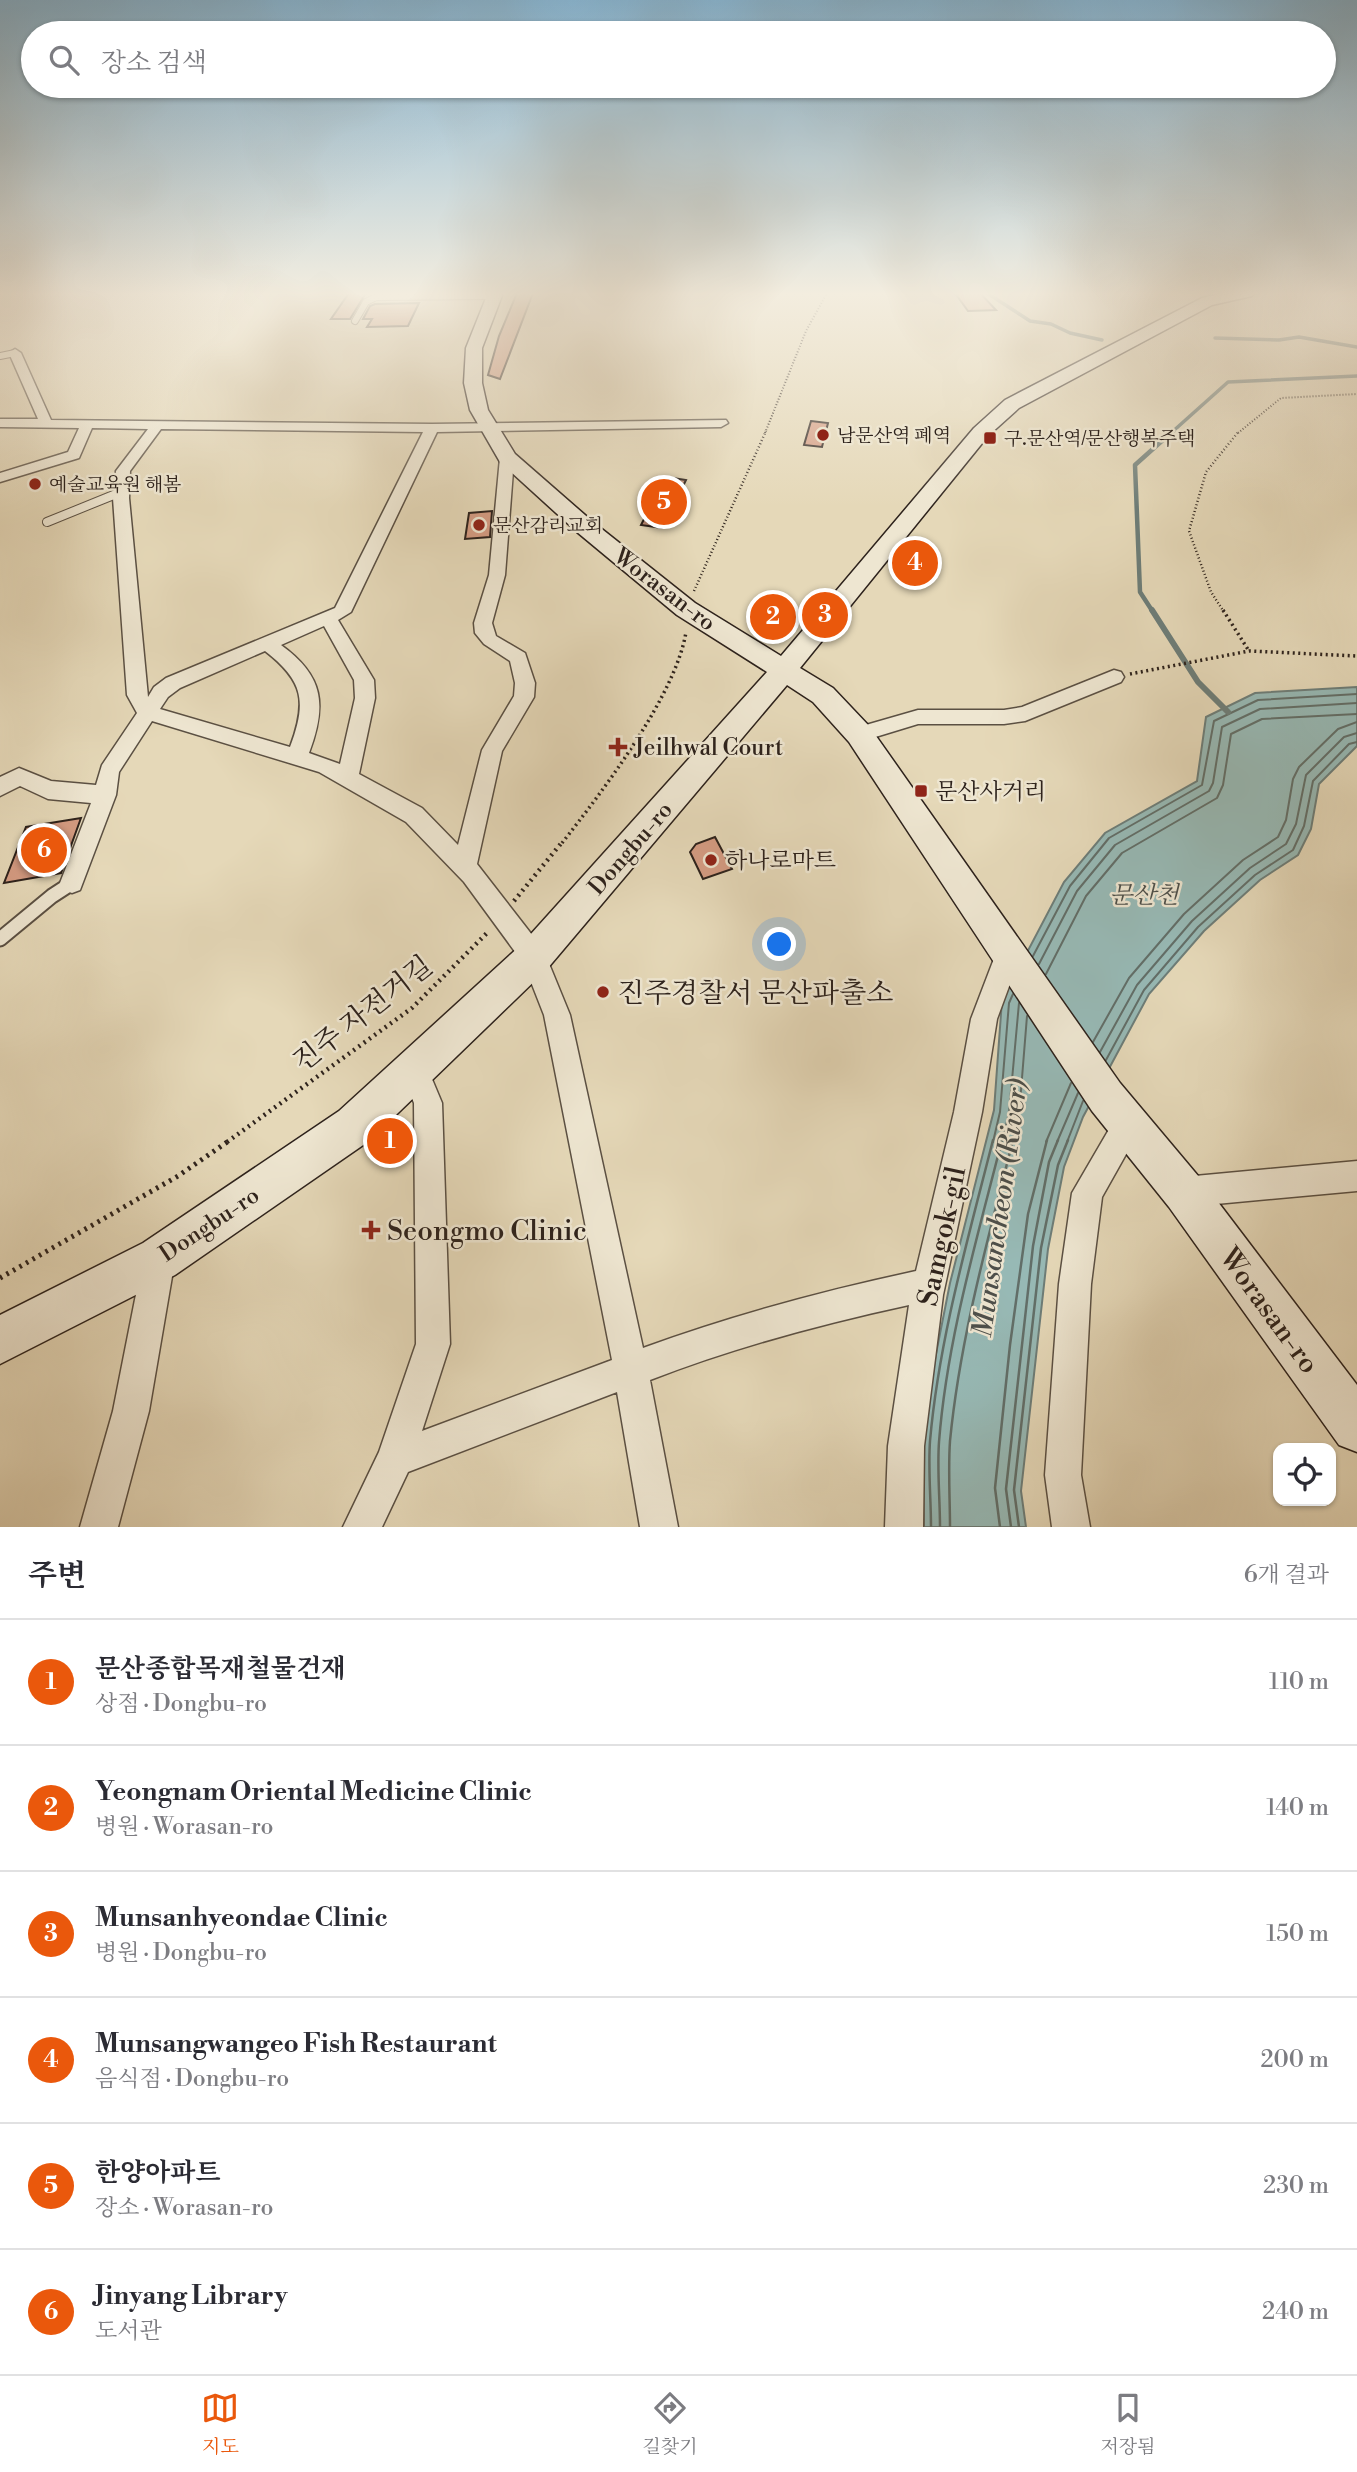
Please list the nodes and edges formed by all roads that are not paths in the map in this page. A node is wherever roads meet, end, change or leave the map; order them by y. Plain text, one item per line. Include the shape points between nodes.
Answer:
1 (20, 364) edge
2 (472, 364) edge
3 (1088, 364) edge
4 (0, 423) edge
5 (721, 423) dead end
6 (87, 424) junction
7 (47, 425) junction
8 (487, 426) junction
9 (156, 427) junction
10 (432, 428) junction
11 (507, 457) junction
12 (0, 478) edge
13 (121, 492) junction
14 (47, 522) dead end
15 (328, 618) junction
16 (268, 644) junction
17 (784, 670) junction
18 (1114, 677) road end
19 (146, 712) junction
20 (859, 734) junction
21 (296, 758) junction
22 (348, 778) junction
23 (0, 787) edge
24 (105, 795) junction
25 (464, 868) junction
26 (72, 883) joint
27 (0, 939) edge
28 (1009, 951) junction
29 (534, 957) junction
30 (414, 1070) junction
31 (1117, 1110) junction
32 (1357, 1176) edge
33 (1184, 1192) junction
34 (159, 1259) junction
35 (929, 1285) junction
36 (0, 1340) edge
37 (631, 1370) junction
38 (1357, 1427) edge
39 (396, 1459) junction
40 (99, 1527) edge
41 (362, 1527) edge
42 (659, 1527) edge
43 (904, 1527) edge
44 (1071, 1527) edge

1 - 7 street
2 - 8 main road, Worasan-ro via 476,399
3 - 17 main road, Dongbu-ro via 1012,404 981,432
4 - 7 street
5 - 8 street
6 - 7 street
6 - 9 street
6 - 12 street via 74,455
8 - 10 street
8 - 11 main road, Worasan-ro
9 - 10 street
9 - 13 street via 123,471
10 - 15 street via 342,612
11 - 17 main road, Worasan-ro via 584,527 686,609
11 - 25 street via 497,575 483,623 490,640 518,658 524,697 492,750
13 - 14 lane
13 - 19 street via 135,680
15 - 16 street
15 - 22 street via 364,680 365,698
16 - 19 street via 173,683
16 - 21 street via 301,673 309,692 308,730
17 - 20 main road, Worasan-ro via 823,695
17 - 29 main road, Dongbu-ro
18 - 20 street via 1025,714 918,717
19 - 21 street
19 - 24 street via 109,771
20 - 28 main road, Worasan-ro
21 - 22 street
22 - 25 street via 414,815
23 - 24 street via 19,776 48,790
24 - 26 street
25 - 29 street
26 - 27 lane via 48,895
28 - 31 main road, Worasan-ro
28 - 35 street, Samgok-gil via 984,1019
29 - 30 main road, Dongbu-ro
29 - 37 street via 558,1015
30 - 34 main road, Dongbu-ro via 354,1126
30 - 39 street via 428,1103 433,1344
31 - 33 main road, Worasan-ro
31 - 44 street via 1087,1193 1075,1284 1062,1475
32 - 33 street
33 - 38 main road, Worasan-ro
34 - 36 main road, Dongbu-ro
34 - 40 street via 131,1411
35 - 37 street via 828,1306 707,1340
35 - 43 street, Samgok-gil via 906,1446
37 - 39 street
37 - 42 street
39 - 41 street

